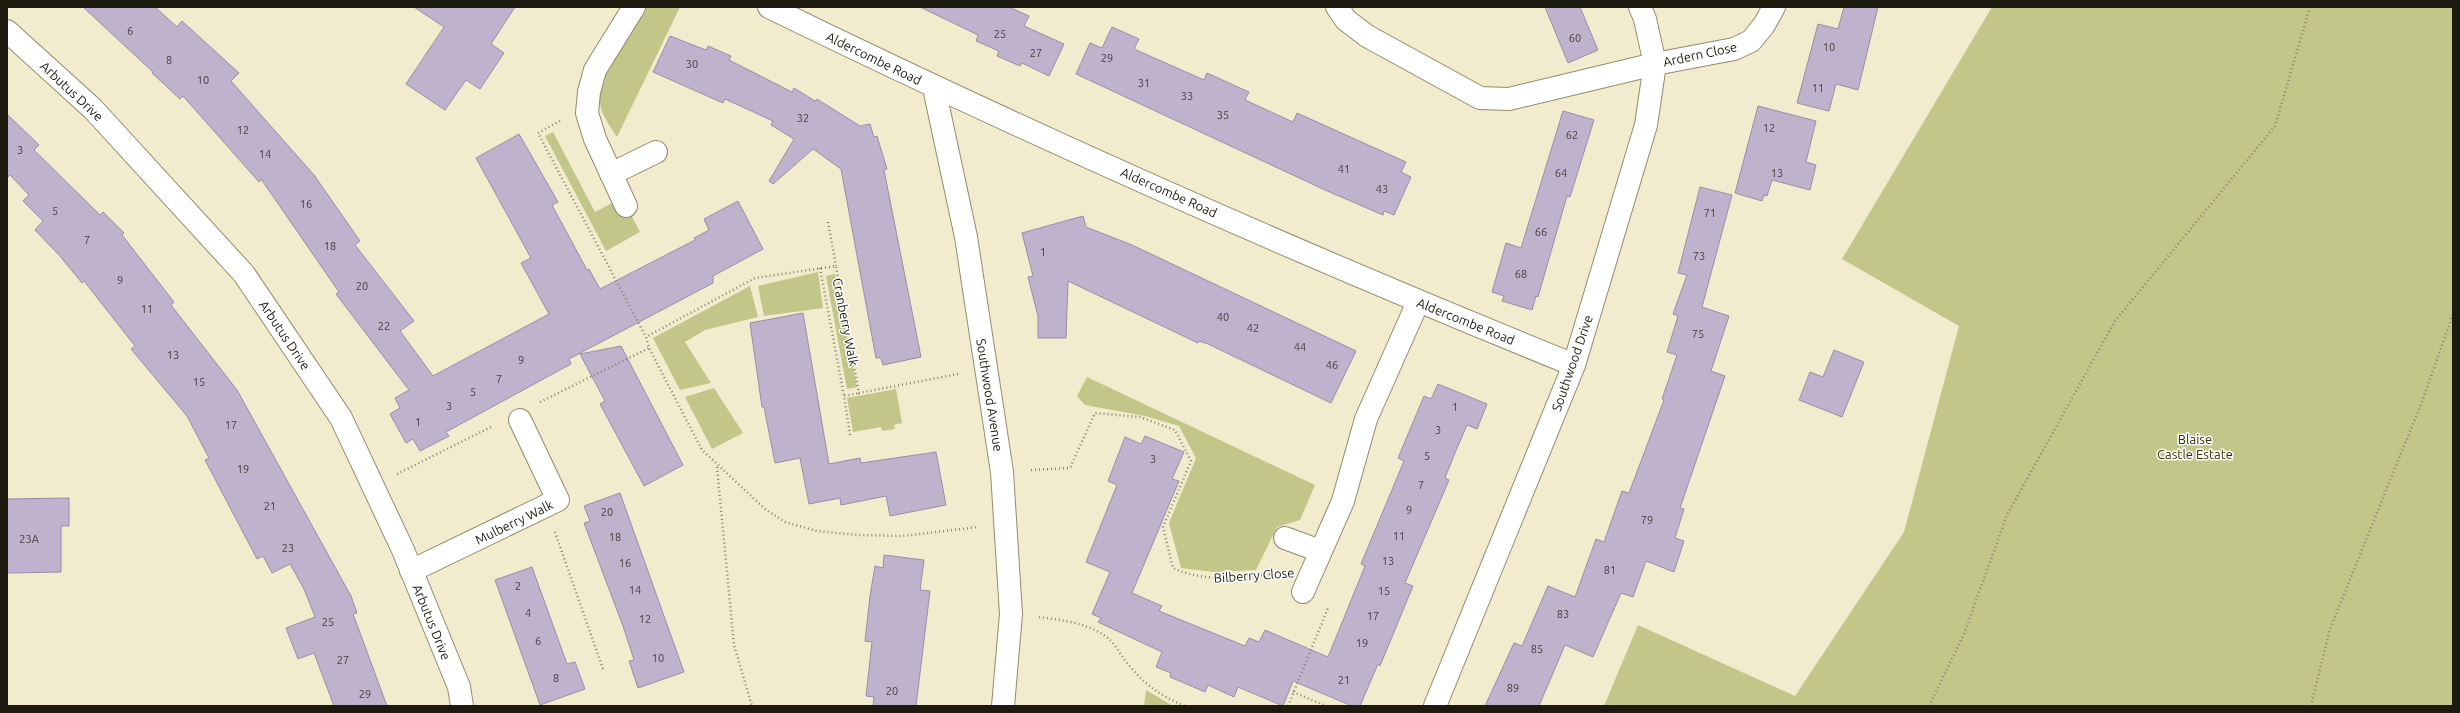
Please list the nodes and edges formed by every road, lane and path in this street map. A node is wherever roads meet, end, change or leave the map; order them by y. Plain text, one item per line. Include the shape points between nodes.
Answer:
1 (634, 7) edge
2 (769, 7) edge
3 (1337, 7) edge
4 (1640, 7) edge
5 (1774, 7) edge
6 (2310, 7) edge
7 (7, 31) edge
8 (1655, 64) junction
9 (934, 88) junction
10 (588, 106) junction
11 (656, 152) dead end
12 (611, 174) junction
13 (626, 206) dead end
14 (828, 222) dead end
15 (836, 266) junction
16 (820, 268) junction
17 (1418, 302) junction
18 (2453, 314) edge
19 (646, 337) junction
20 (1574, 365) junction
21 (986, 369) junction
22 (859, 393) junction
23 (844, 396) junction
24 (520, 420) dead end
25 (850, 435) dead end
26 (717, 466) junction
27 (1002, 472) junction
28 (546, 507) junction
29 (950, 531) dead end
30 (1285, 538) dead end
31 (1320, 551) junction
32 (411, 571) junction
33 (1312, 571) junction
34 (1303, 592) dead end
35 (1329, 605) dead end
36 (1011, 614) junction
37 (603, 669) dead end
38 (1293, 692) junction
39 (462, 706) edge
40 (752, 706) edge
41 (1003, 706) edge
42 (1185, 706) edge
43 (1288, 706) edge
44 (1326, 706) edge
45 (1435, 706) edge
46 (1929, 706) edge
47 (2311, 706) edge

1 - 10 street via 595,70
2 - 9 street, Aldercombe Road
3 - 8 street, Ardern Close via 1346,20 1367,36 1480,98 1510,99
4 - 8 street, Southwood Drive
5 - 8 street, Ardern Close via 1764,25 1751,41 1745,44 1734,49
6 - 46 path via 2275,126 2115,321 2007,515 1964,634
7 - 32 street, Arbutus Drive via 93,109 244,274 341,418
8 - 20 street, Southwood Drive via 1646,125
9 - 17 street, Aldercombe Road
9 - 21 street, Southwood Avenue via 966,237
10 - 12 street via 587,113 595,139
10 - 19 path via 538,133
11 - 12 street
12 - 13 street
14 - 15 path
15 - 16 path, Cranberry Walk
15 - 22 path, Cranberry Walk
16 - 19 path, Cranberry Walk via 755,278
16 - 23 path
17 - 20 street, Aldercombe Road
17 - 31 street, Bilberry Close via 1366,419 1343,501
18 - 47 path via 2423,399 2330,629
19 - 26 path via 649,348 702,450
20 - 45 street, Southwood Drive
21 - 22 path
21 - 27 street, Southwood Avenue
22 - 23 path
23 - 25 path
24 - 28 street, Mulberry Walk via 558,500
26 - 29 path via 765,509 784,522 817,531 902,536
26 - 40 path via 734,645
27 - 33 path, Bilberry Close via 1070,468 1094,413 1140,417 1175,430 1191,461 1163,528 1173,568 1189,576 1213,579
27 - 36 street, Southwood Avenue
28 - 32 street, Mulberry Walk
28 - 37 path
30 - 31 street
31 - 33 street, Bilberry Close
32 - 39 street, Arbutus Drive via 459,687
33 - 34 street, Bilberry Close
35 - 38 path
36 - 41 street, Southwood Avenue
36 - 42 path via 1066,620 1091,629 1109,639 1126,663 1151,689 1164,698
38 - 43 path
38 - 44 path

